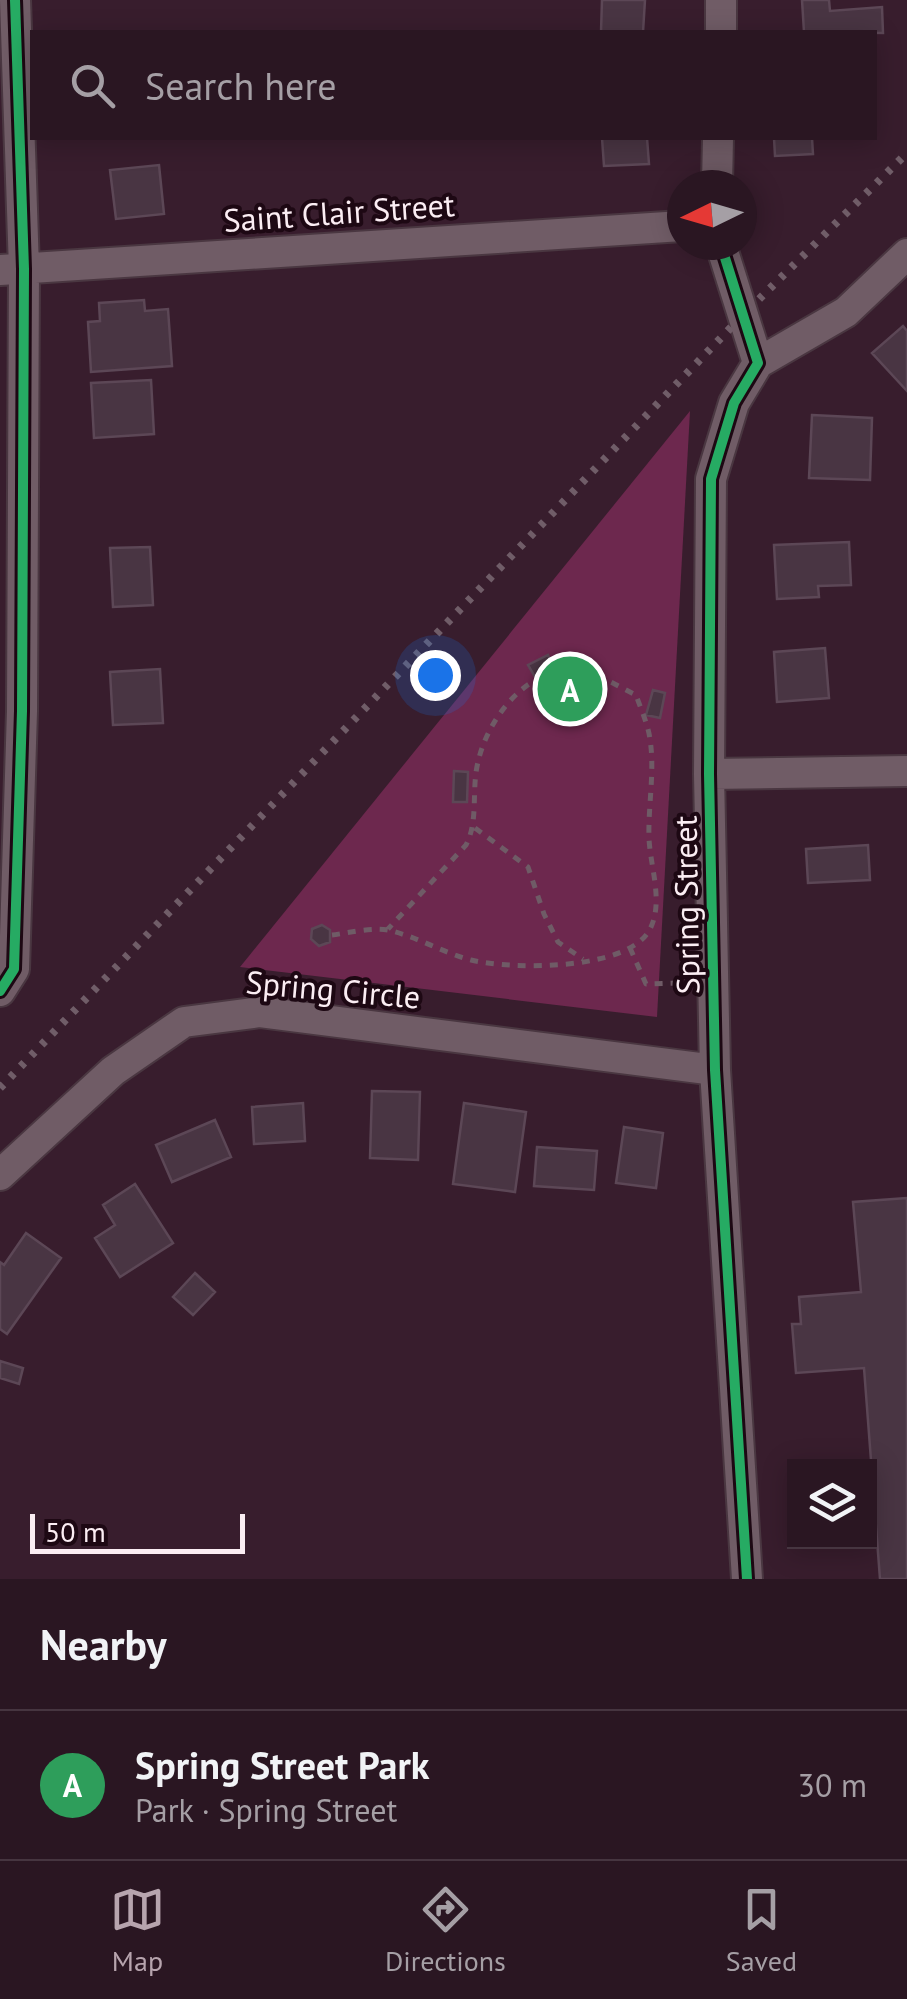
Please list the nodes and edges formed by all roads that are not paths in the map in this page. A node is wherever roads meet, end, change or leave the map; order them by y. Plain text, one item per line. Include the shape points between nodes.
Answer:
1 (15, 0) edge
2 (722, 0) edge
3 (720, 30) edge
4 (718, 140) edge
5 (717, 170) edge
6 (667, 227) edge
7 (907, 254) edge
8 (726, 260) edge
9 (12, 269) edge
10 (758, 363) junction
11 (907, 770) edge
12 (710, 774) junction
13 (0, 992) edge
14 (715, 1070) junction
15 (0, 1175) edge
16 (747, 1579) edge

1 - 9 street
2 - 3 street
4 - 5 street
6 - 9 street, Saint Clair Street
7 - 10 street via 846,312
8 - 10 street
9 - 13 street via 22,712 14,969
10 - 12 street, Spring Street via 734,402 712,479
11 - 12 street
12 - 14 street, Spring Street
14 - 15 street, Spring Circle via 260,1012 184,1022 113,1070
14 - 16 street, Spring Street

